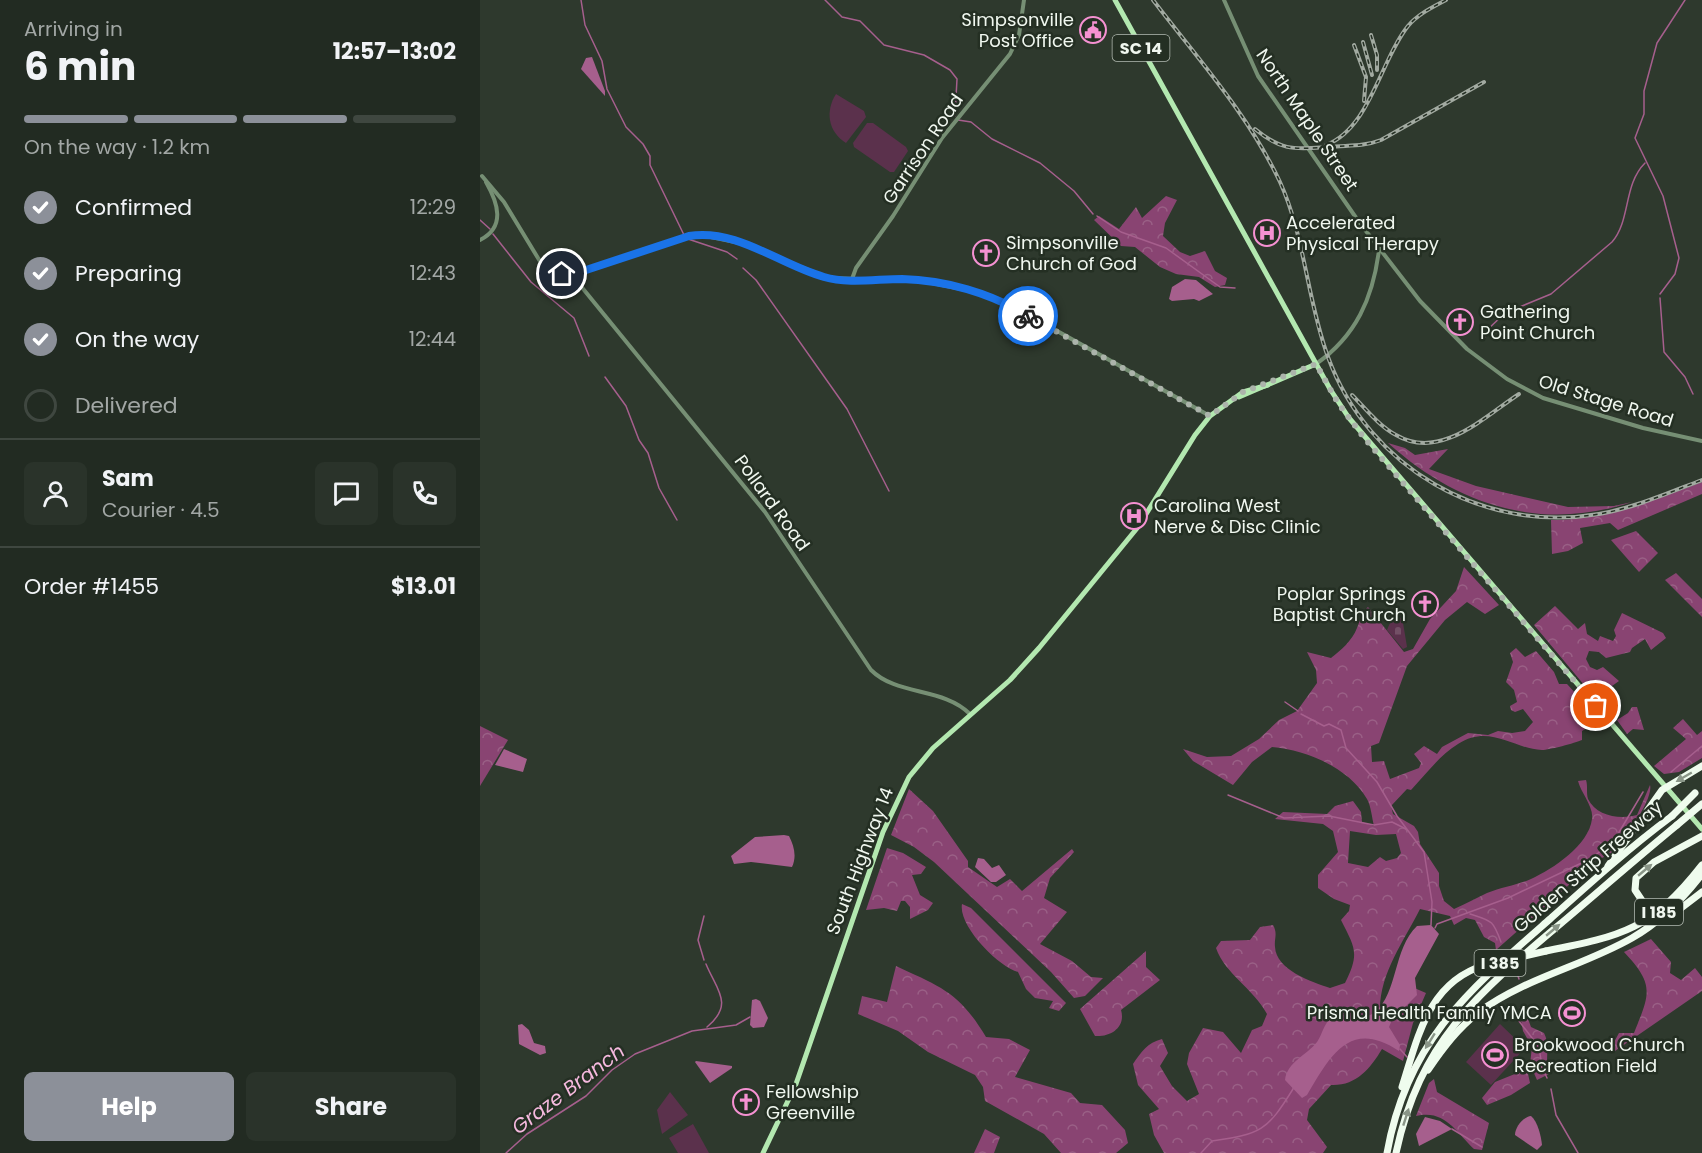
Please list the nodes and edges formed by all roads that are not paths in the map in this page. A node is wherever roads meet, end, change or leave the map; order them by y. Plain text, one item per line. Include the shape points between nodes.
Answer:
1 (1024, 0) edge
2 (1115, 0) edge
3 (1224, 0) edge
4 (481, 174) edge
5 (499, 196) junction
6 (494, 198) junction
7 (480, 240) edge
8 (1379, 249) junction
9 (572, 274) junction
10 (852, 279) junction
11 (1316, 364) junction
12 (1210, 416) junction
13 (1702, 441) edge
14 (970, 714) junction
15 (1702, 766) edge
16 (1665, 787) junction
17 (1702, 787) edge
18 (1702, 804) edge
19 (1702, 829) edge
20 (1702, 836) edge
21 (1702, 865) edge
22 (1603, 873) junction
23 (1702, 874) edge
24 (1702, 892) edge
25 (1678, 894) junction
26 (1632, 938) junction
27 (1419, 1082) junction
28 (1389, 1141) junction
29 (763, 1153) edge
30 (1387, 1153) edge
31 (1396, 1153) edge

1 - 10 street, Garrison Road via 1014,47 942,138
2 - 11 main road, SC 14
3 - 8 street, North Maple Street via 1258,76
4 - 5 street
4 - 6 street
5 - 6 street
5 - 9 street via 541,263 555,273
6 - 7 street via 496,225
8 - 11 street via 1372,288 1352,330 1342,345
8 - 13 street, Old Stage Road via 1436,318 1467,349 1507,379 1563,404
9 - 10 street via 702,235 740,243 822,277
9 - 14 street, Pollard Road via 765,512 871,670 886,681 948,699
10 - 12 street via 922,280 1002,302
11 - 12 main road, South Highway 14 via 1243,392
11 - 16 main road via 1365,439
12 - 14 main road, South Highway 14 via 1150,511 1016,674
14 - 29 main road, South Highway 14 via 924,758 895,803 796,1084
15 -> 16 highway
16 - 19 main road
16 - 22 highway
17 - 22 highway, Golden Strip Freeway / I 385, bridge
27 -> 18 highway, Golden Strip Freeway / I 385, bridge via 1441,1040 1477,996
25 -> 20 highway via 1663,905 1647,905 1637,895 1636,879 1654,862
21 - 25 highway, I 185
22 -> 28 highway, Golden Strip Freeway / I 385 via 1479,981 1444,1020 1410,1077
23 - 26 highway, I 185 via 1672,909
24 - 26 highway via 1665,920
25 - 28 highway, I 185, bridge via 1632,929 1602,940 1485,965 1455,979 1428,1009 1396,1105
26 - 27 highway, I 185 via 1493,1003 1453,1036
31 -> 27 highway, Golden Strip Freeway / I 385
28 - 30 highway, Golden Strip Freeway / I 385

